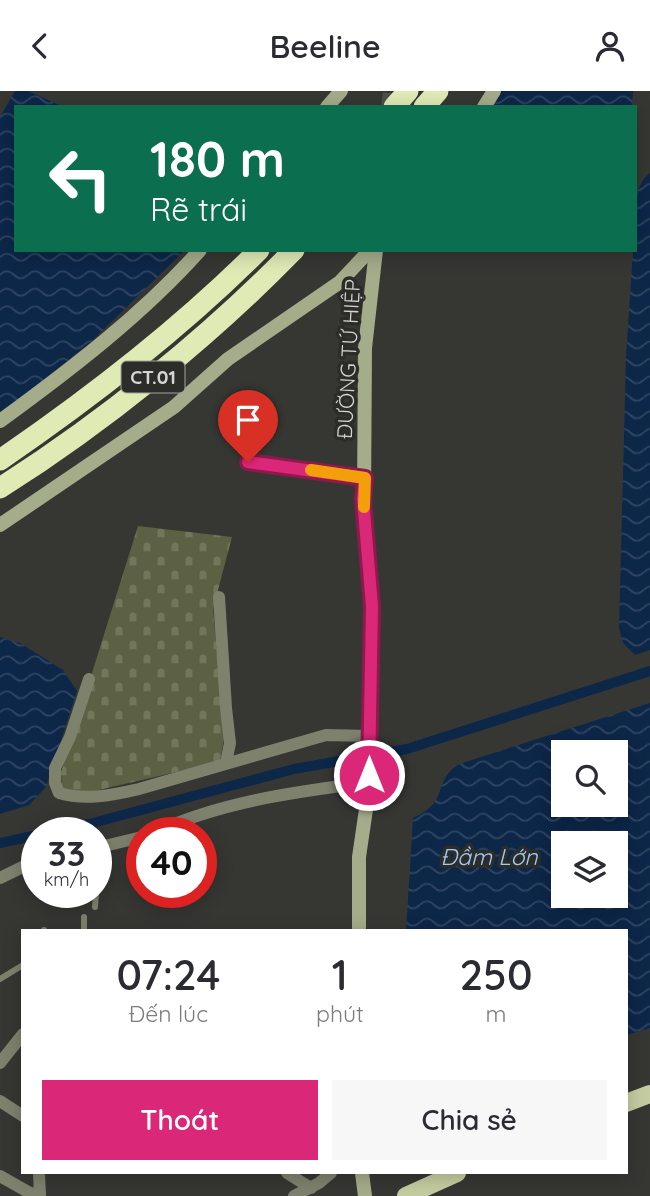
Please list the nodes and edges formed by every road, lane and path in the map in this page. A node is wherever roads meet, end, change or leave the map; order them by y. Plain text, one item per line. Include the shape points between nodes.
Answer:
1 (341, 91) edge
2 (408, 91) edge
3 (438, 91) edge
4 (329, 105) edge
5 (396, 105) edge
6 (427, 105) edge
7 (198, 252) edge
8 (257, 252) edge
9 (292, 252) edge
10 (368, 252) edge
11 (376, 252) edge
12 (0, 421) edge
13 (0, 460) edge
14 (248, 462) dead end
15 (365, 478) junction
16 (0, 488) edge
17 (0, 525) edge
18 (219, 597) dead end
19 (89, 679) dead end
20 (370, 742) junction
21 (226, 763) junction
22 (370, 778) junction
23 (197, 817) edge
24 (21, 868) edge
25 (0, 878) edge
26 (84, 917) dead end
27 (84, 929) edge
28 (359, 929) edge
29 (21, 966) edge
30 (0, 979) edge
31 (21, 1037) edge
32 (0, 1063) edge
33 (650, 1094) edge
34 (0, 1101) edge
35 (628, 1102) edge
36 (21, 1115) edge
37 (39, 1174) edge
38 (289, 1174) edge
39 (330, 1174) edge
40 (362, 1174) edge
41 (455, 1174) edge
42 (0, 1176) edge
43 (311, 1188) junction
44 (40, 1195) edge
45 (294, 1196) edge
46 (365, 1196) edge
47 (406, 1196) edge

1 - 4 street
2 - 5 highway
3 - 6 highway
7 - 12 street via 99,345
8 - 13 highway, CT.01 via 170,332
9 - 16 highway, CT.01 via 152,377
10 - 17 street via 340,282 228,359 174,407
11 - 15 street, ĐƯỜNG TỨ HIỆP via 365,348
14 - 15 street
15 - 20 street, ĐƯỜNG TỨ HIỆP via 372,606
18 - 21 street via 230,743
19 - 21 street via 55,768 59,793 113,795
20 - 21 street via 326,735
20 - 22 street, ĐƯỜNG TỨ HIỆP
22 - 23 street via 275,794
22 - 28 street, ĐƯỜNG TỨ HIỆP via 359,857
24 - 25 street
26 - 27 lane
29 - 30 lane
31 - 32 street
33 - 35 main road
34 - 36 street
37 - 44 street
38 - 43 street
39 - 43 street
40 - 46 street
41 - 47 main road
42 - 44 street
43 - 45 street

